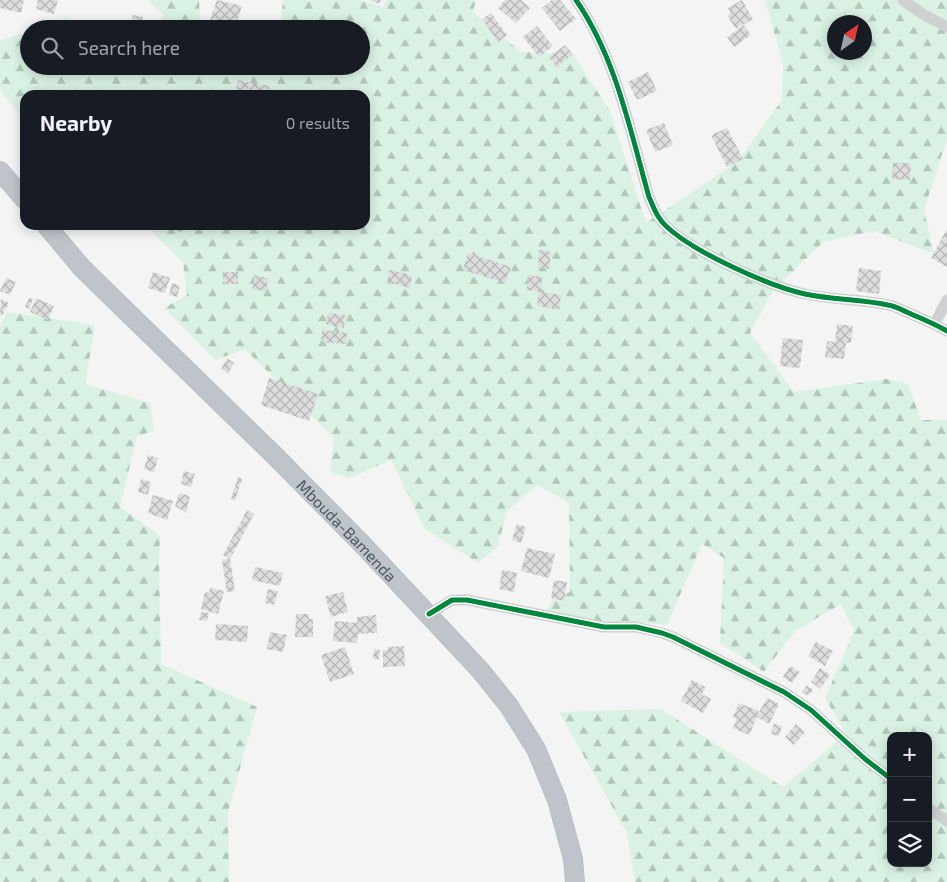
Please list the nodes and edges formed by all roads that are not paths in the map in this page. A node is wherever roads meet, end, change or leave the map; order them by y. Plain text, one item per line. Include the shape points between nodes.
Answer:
1 (576, 0) edge
2 (903, 0) edge
3 (947, 27) edge
4 (0, 171) edge
5 (20, 194) edge
6 (50, 230) edge
7 (947, 300) edge
8 (934, 323) junction
9 (947, 331) edge
10 (429, 614) junction
11 (890, 777) edge
12 (932, 811) edge
13 (947, 821) edge
14 (575, 882) edge

1 - 8 street via 590,20 614,77 649,197 665,225 714,257 775,284 833,300 863,300 890,305
2 - 3 street
4 - 5 highway
6 - 10 highway, Mbouda-Bamenda via 82,268 276,457
7 - 8 street
8 - 9 street
10 - 11 street via 452,600 466,600 604,627 636,627 662,633 784,692 811,710
10 - 14 highway, Mbouda-Bamenda via 498,692 536,749 557,800 573,859
12 - 13 street

